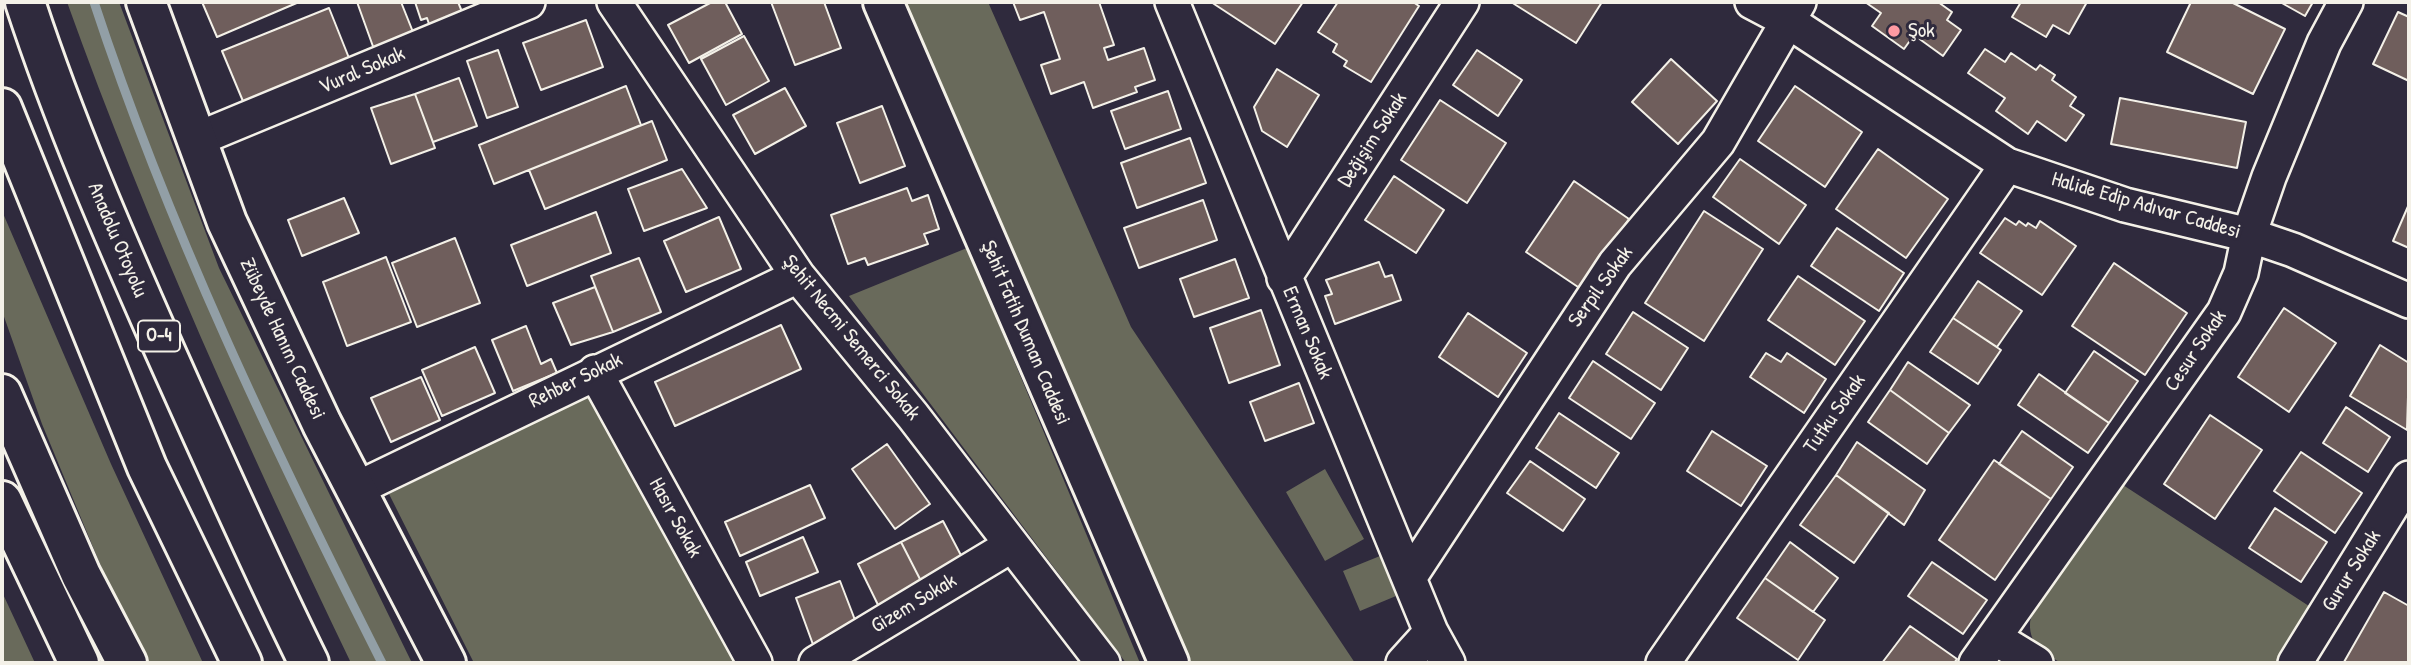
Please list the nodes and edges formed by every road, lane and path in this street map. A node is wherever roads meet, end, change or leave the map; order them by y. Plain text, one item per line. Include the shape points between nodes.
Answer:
1 (25, 2) edge
2 (146, 2) edge
3 (528, 2) edge
4 (614, 2) edge
5 (883, 2) edge
6 (1172, 2) edge
7 (1462, 2) edge
8 (1752, 2) edge
9 (2346, 2) edge
10 (1793, 11) edge
11 (2, 108) edge
12 (195, 140) junction
13 (2007, 165) junction
14 (2249, 235) junction
15 (798, 276) junction
16 (1284, 278) junction
17 (2409, 301) edge
18 (595, 372) junction
19 (2, 394) edge
20 (2409, 478) edge
21 (356, 489) junction
22 (2, 500) edge
23 (1012, 545) junction
24 (1409, 578) junction
25 (1431, 632) junction
26 (1986, 651) edge
27 (79, 663) edge
28 (127, 663) edge
29 (242, 663) edge
30 (309, 663) edge
31 (446, 663) edge
32 (755, 663) edge
33 (816, 663) edge
34 (1103, 663) edge
35 (1169, 663) edge
36 (1403, 663) edge
37 (1448, 663) edge
38 (1663, 663) edge
39 (2036, 663) edge
40 (2295, 663) edge

1 - 30 main road, Anadolu Otoyolu / O-4 via 69,128 131,273 254,551
2 - 12 main road, Zübeyde Hanım Caddesi
3 - 12 street, Vural Sokak
4 - 15 street, Şehit Necmi Semerci Sokak
5 - 35 main road, Şehit Fatih Duman Caddesi
6 - 16 street, Erman Sokak
7 - 16 street, Değişim Sokak
8 - 10 street, Halide Edip Adıvar Caddesi
9 - 14 street, Cesur Sokak via 2319,55
10 - 13 street, Halide Edip Adıvar Caddesi
10 - 24 street, Serpil Sokak via 1718,142 1615,264
11 - 29 main road via 147,467
12 - 21 main road, Zübeyde Hanım Caddesi via 227,222
13 - 14 street, Halide Edip Adıvar Caddesi via 2125,205
13 - 38 street, Tutku Sokak
14 - 17 street, Halide Edip Adıvar Caddesi
14 - 26 street, Cesur Sokak via 2241,273 2224,312
15 - 18 street, Rehber Sokak
15 - 23 street, Şehit Necmi Semerci Sokak via 914,416
16 - 24 street, Erman Sokak
18 - 21 street, Rehber Sokak
18 - 32 street, Hasır Sokak
19 - 28 main road via 81,575
20 - 40 street, Gurur Sokak
21 - 31 main road, Zübeyde Hanım Caddesi
22 - 27 main road
23 - 33 street, Gizem Sokak
23 - 34 street, Şehit Necmi Semerci Sokak
24 - 25 street, Erman Sokak
25 - 36 street
25 - 37 street, Erman Sokak
26 - 39 street

